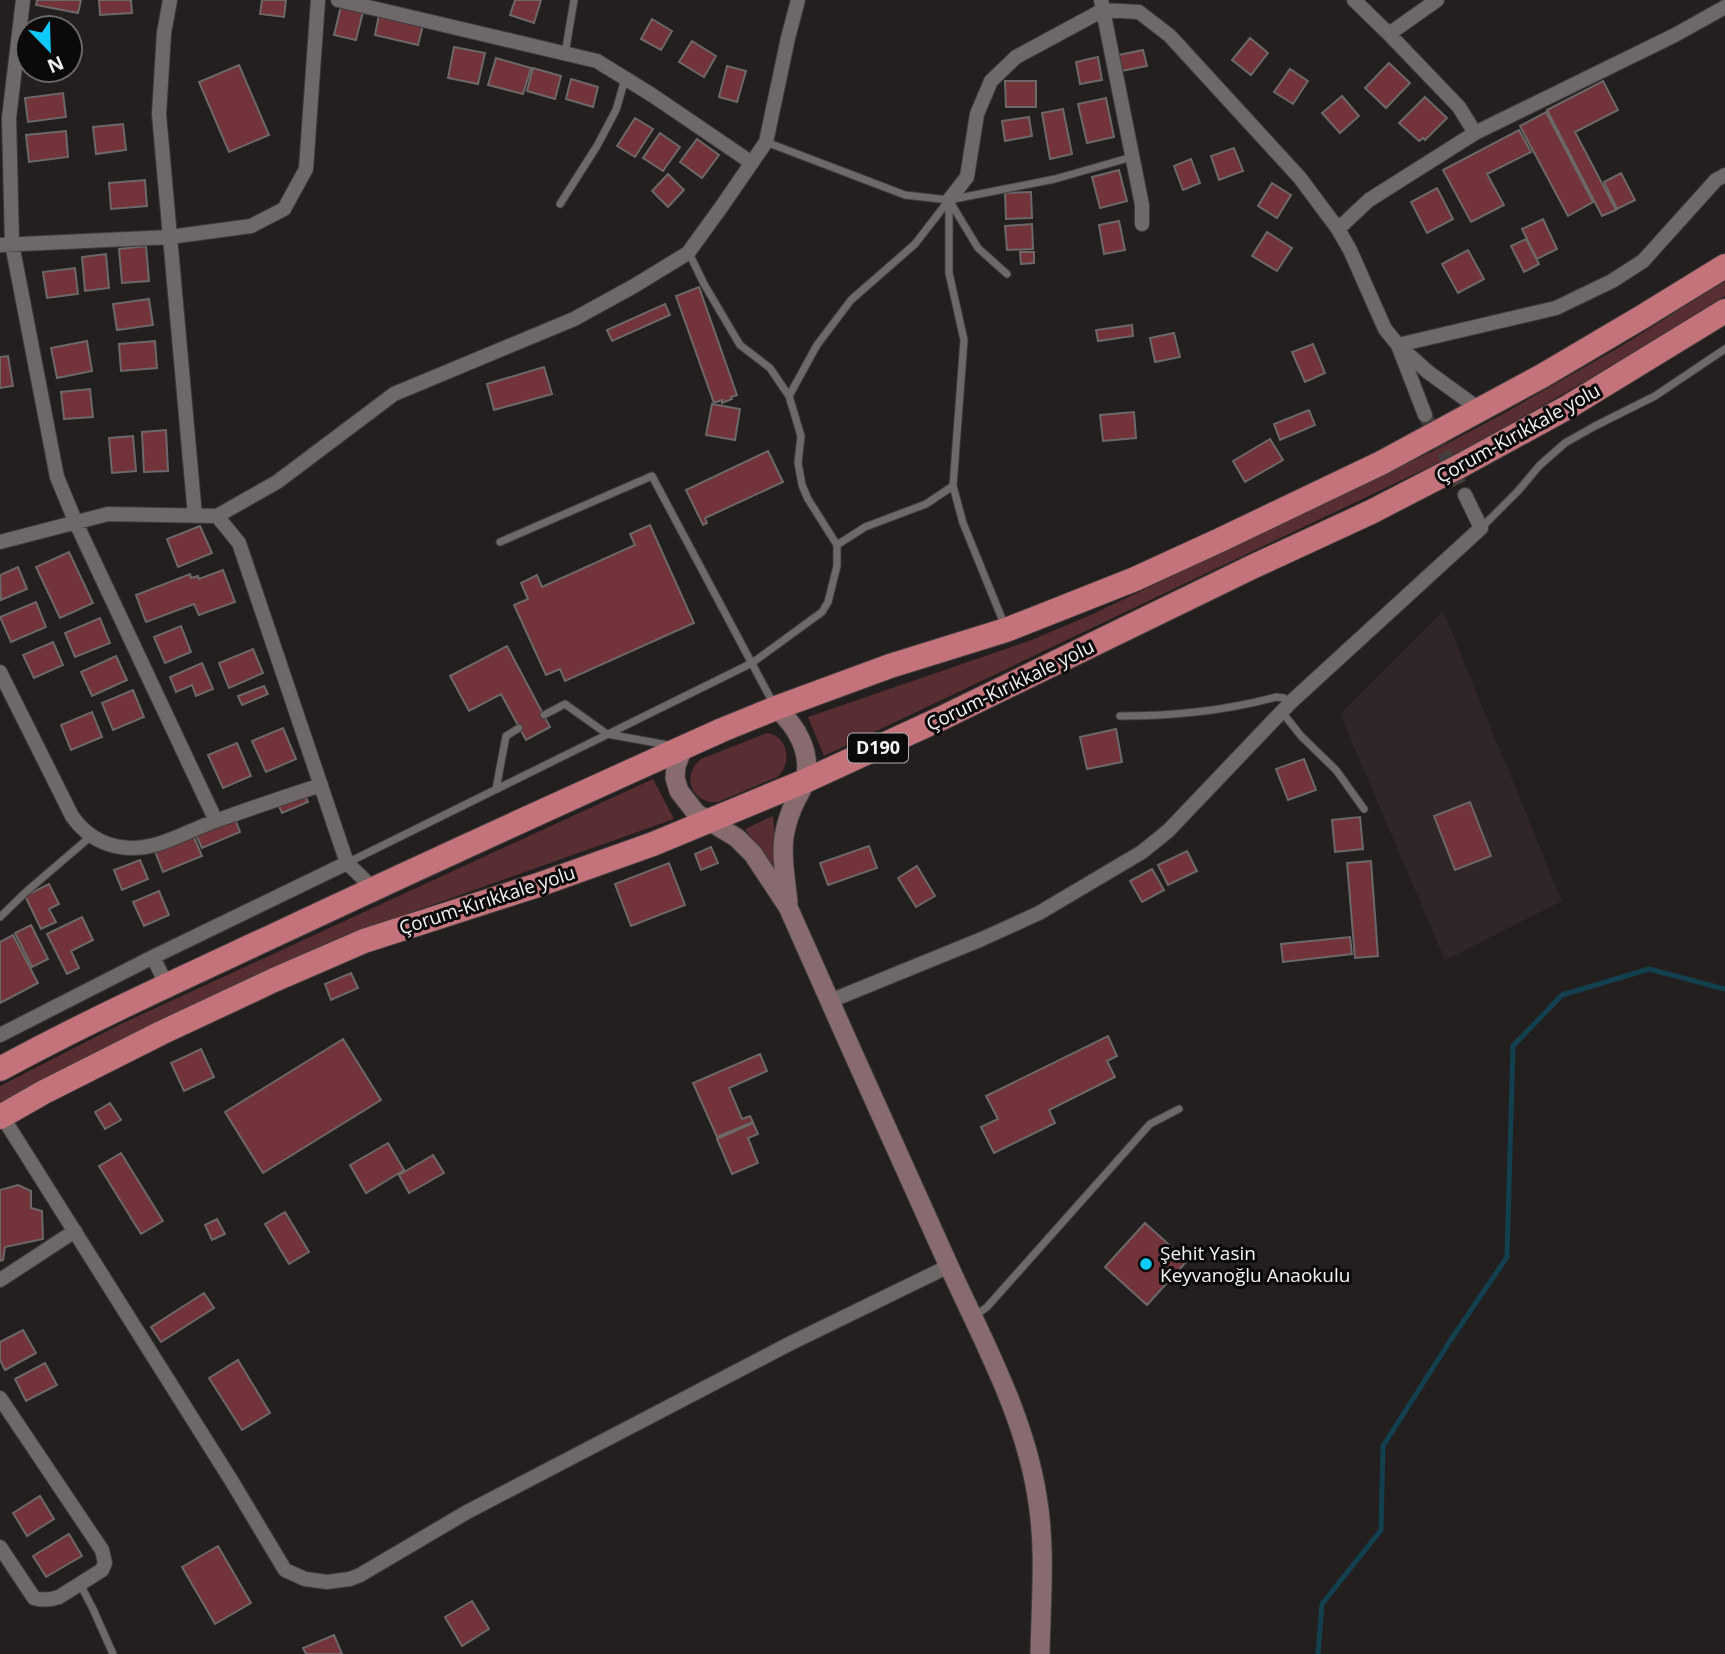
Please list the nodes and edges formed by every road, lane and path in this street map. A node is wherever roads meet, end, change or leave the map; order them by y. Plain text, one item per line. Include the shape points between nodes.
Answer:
1 (23, 0) edge
2 (170, 0) edge
3 (318, 0) edge
4 (338, 0) edge
5 (574, 0) edge
6 (799, 0) edge
7 (1354, 0) edge
8 (1437, 0) edge
9 (1102, 5) edge
10 (1725, 7) edge
11 (1390, 34) junction
12 (565, 54) junction
13 (625, 79) junction
14 (1475, 133) junction
15 (766, 142) junction
16 (1132, 157) junction
17 (752, 163) junction
18 (1725, 175) edge
19 (949, 200) junction
20 (560, 204) dead end
21 (1142, 224) dead end
22 (1338, 229) junction
23 (170, 237) junction
24 (6, 245) edge
25 (688, 253) junction
26 (1725, 266) edge
27 (1007, 274) dead end
28 (1725, 311) edge
29 (1398, 345) junction
30 (1725, 349) edge
31 (789, 396) junction
32 (1479, 410) junction
33 (1425, 415) tunnel mouth
34 (953, 486) junction
35 (1465, 495) tunnel mouth
36 (195, 516) junction
37 (217, 516) junction
38 (76, 523) junction
39 (1481, 528) junction
40 (0, 542) edge
41 (500, 542) dead end
42 (837, 545) junction
43 (1006, 629) junction
44 (752, 663) junction
45 (0, 672) edge
46 (1287, 707) junction
47 (776, 708) junction
48 (544, 715) dead end
49 (1120, 716) dead end
50 (519, 728) dead end
51 (607, 734) junction
52 (682, 748) junction
53 (805, 782) junction
54 (321, 785) junction
55 (496, 789) junction
56 (1364, 808) dead end
57 (216, 821) junction
58 (708, 822) junction
59 (90, 837) junction
60 (347, 863) junction
61 (374, 888) junction
62 (788, 907) junction
63 (0, 917) edge
64 (153, 957) junction
65 (167, 986) junction
66 (830, 1001) junction
67 (0, 1035) edge
68 (0, 1069) edge
69 (1180, 1109) dead end
70 (1, 1117) edge
71 (75, 1231) junction
72 (949, 1266) junction
73 (0, 1280) edge
74 (973, 1317) junction
75 (0, 1398) edge
76 (0, 1547) edge
77 (80, 1584) junction
78 (113, 1654) edge
79 (1040, 1654) edge

1 - 24 street via 9,118
2 - 23 street via 159,114
3 - 23 street via 306,169 284,209 251,226
4 - 12 street
5 - 12 lane
6 - 15 street
7 - 11 street
8 - 11 street
9 - 16 street
9 - 19 street via 1016,57 991,81 978,114 967,177
9 - 22 street via 1139,12 1170,36 1300,177
10 - 14 street
11 - 14 street via 1459,107
12 - 13 street via 597,61
13 - 17 street
13 - 20 lane via 610,122
14 - 22 street via 1369,200
15 - 17 street
15 - 19 lane via 905,195
16 - 19 lane via 1055,179
16 - 21 street
17 - 25 street
18 - 29 street via 1643,261 1612,281 1556,308
19 - 27 lane via 978,248
19 - 31 lane via 915,244 851,300 817,345
19 - 34 lane via 949,273 964,340
22 - 29 street via 1385,329
23 - 24 street
23 - 36 street
24 - 38 street via 57,477
25 - 31 lane via 740,345 770,368
25 - 37 street via 574,319 394,394 277,482
26 - 32 highway, Çorum-Kırıkkale yolu
28 - 53 highway, Çorum-Kırıkkale yolu / D190 via 1567,407 1371,512
29 - 32 street
29 - 33 street
30 - 39 lane via 1655,397 1565,443
31 - 42 lane via 801,436 798,463 802,485
32 - 43 highway, Çorum-Kırıkkale yolu via 1220,540
34 - 42 lane via 926,504 865,527
34 - 43 lane
35 - 39 street
36 - 37 street
36 - 38 street via 108,514
37 - 54 street via 239,543
38 - 40 street
38 - 57 street
39 - 46 street
41 - 44 lane via 652,477
42 - 44 lane via 837,566 822,612
43 - 47 highway, Çorum-Kırıkkale yolu
44 - 47 lane
44 - 51 lane
45 - 59 street via 72,816
46 - 49 lane via 1284,698 1276,697 1188,714
46 - 56 lane via 1301,736
46 - 66 street via 1168,831 1142,852 1011,927
47 - 52 highway, Çorum-Kırıkkale yolu
47 - 53 street via 800,739 807,765
48 - 51 lane via 565,704
50 - 55 lane via 506,736
51 - 52 lane
51 - 55 lane
52 - 58 street via 675,778 679,791
52 - 61 highway, Çorum-Kırıkkale yolu
53 - 58 highway, Çorum-Kırıkkale yolu / D190
53 - 62 street via 783,839
54 - 57 street
54 - 60 street
55 - 60 lane
57 - 59 street via 146,847 117,846
58 - 62 street via 737,838
58 - 70 highway, Çorum-Kırıkkale yolu / D190 via 608,861 364,941 161,1033
59 - 63 lane
60 - 61 street
60 - 64 street
61 - 65 highway, Çorum-Kırıkkale yolu
62 - 66 street
64 - 65 street
64 - 67 street
65 - 68 highway, Çorum-Kırıkkale yolu
66 - 72 street
69 - 74 lane via 1150,1124
70 - 71 street
71 - 72 street via 285,1570 327,1582 360,1575 479,1506
71 - 73 street
72 - 74 street
74 - 79 street via 1030,1460 1042,1533
75 - 77 street via 102,1550 102,1570
76 - 77 street via 34,1598 52,1600
77 - 78 lane

